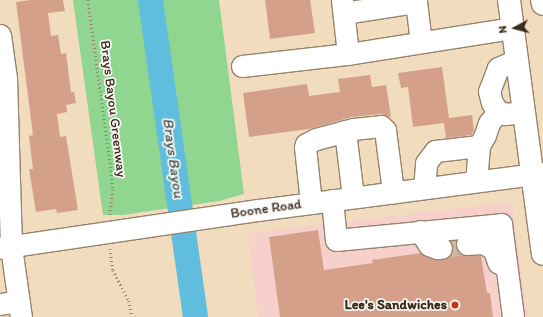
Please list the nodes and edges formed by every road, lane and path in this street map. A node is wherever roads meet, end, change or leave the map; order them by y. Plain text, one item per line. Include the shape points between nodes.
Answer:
1 (88, 0) edge
2 (509, 0) edge
3 (542, 0) edge
4 (424, 1) edge
5 (543, 4) edge
6 (343, 7) edge
7 (513, 28) junction
8 (0, 35) edge
9 (421, 42) junction
10 (348, 54) junction
11 (517, 60) junction
12 (242, 66) dead end
13 (498, 111) junction
14 (524, 112) junction
15 (345, 131) junction
16 (479, 146) junction
17 (538, 173) edge
18 (476, 181) junction
19 (424, 188) junction
20 (393, 192) junction
21 (353, 197) junction
22 (332, 200) junction
23 (311, 203) junction
24 (118, 225) junction
25 (420, 231) junction
26 (467, 244) tunnel mouth
27 (110, 246) dead end
28 (6, 247) edge
29 (441, 248) tunnel mouth
30 (543, 254) edge
31 (506, 267) junction
32 (13, 307) edge
33 (132, 317) edge
34 (513, 317) edge

1 - 24 path, Brays Bayou Greenway via 111,166 110,206
2 - 7 main road
3 - 5 main road
4 - 6 street
4 - 9 street
6 - 10 street
7 - 9 street
7 - 11 main road
8 - 28 street via 6,78
9 - 10 street
10 - 12 street
11 - 13 street via 498,68 492,80 489,91 492,103
11 - 14 main road
13 - 14 street via 505,114
13 - 16 street via 489,123
14 - 17 main road
15 - 20 street via 381,126 385,130
15 - 21 street
15 - 23 street via 316,138 306,144
16 - 18 street
16 - 19 street via 436,151 426,163
17 - 18 street, Boone Road
17 - 30 main road
18 - 19 street, Boone Road
19 - 20 street, Boone Road
20 - 21 street, Boone Road
21 - 22 street, Boone Road
22 - 23 street, Boone Road
22 - 25 street via 336,240
23 - 24 street, Boone Road
24 - 28 street, Boone Road
25 - 29 street via 429,245
25 - 31 street via 501,224
26 - 31 street via 487,245 494,250 498,262
27 - 33 path via 113,270 129,301
28 - 32 street
31 - 34 street

